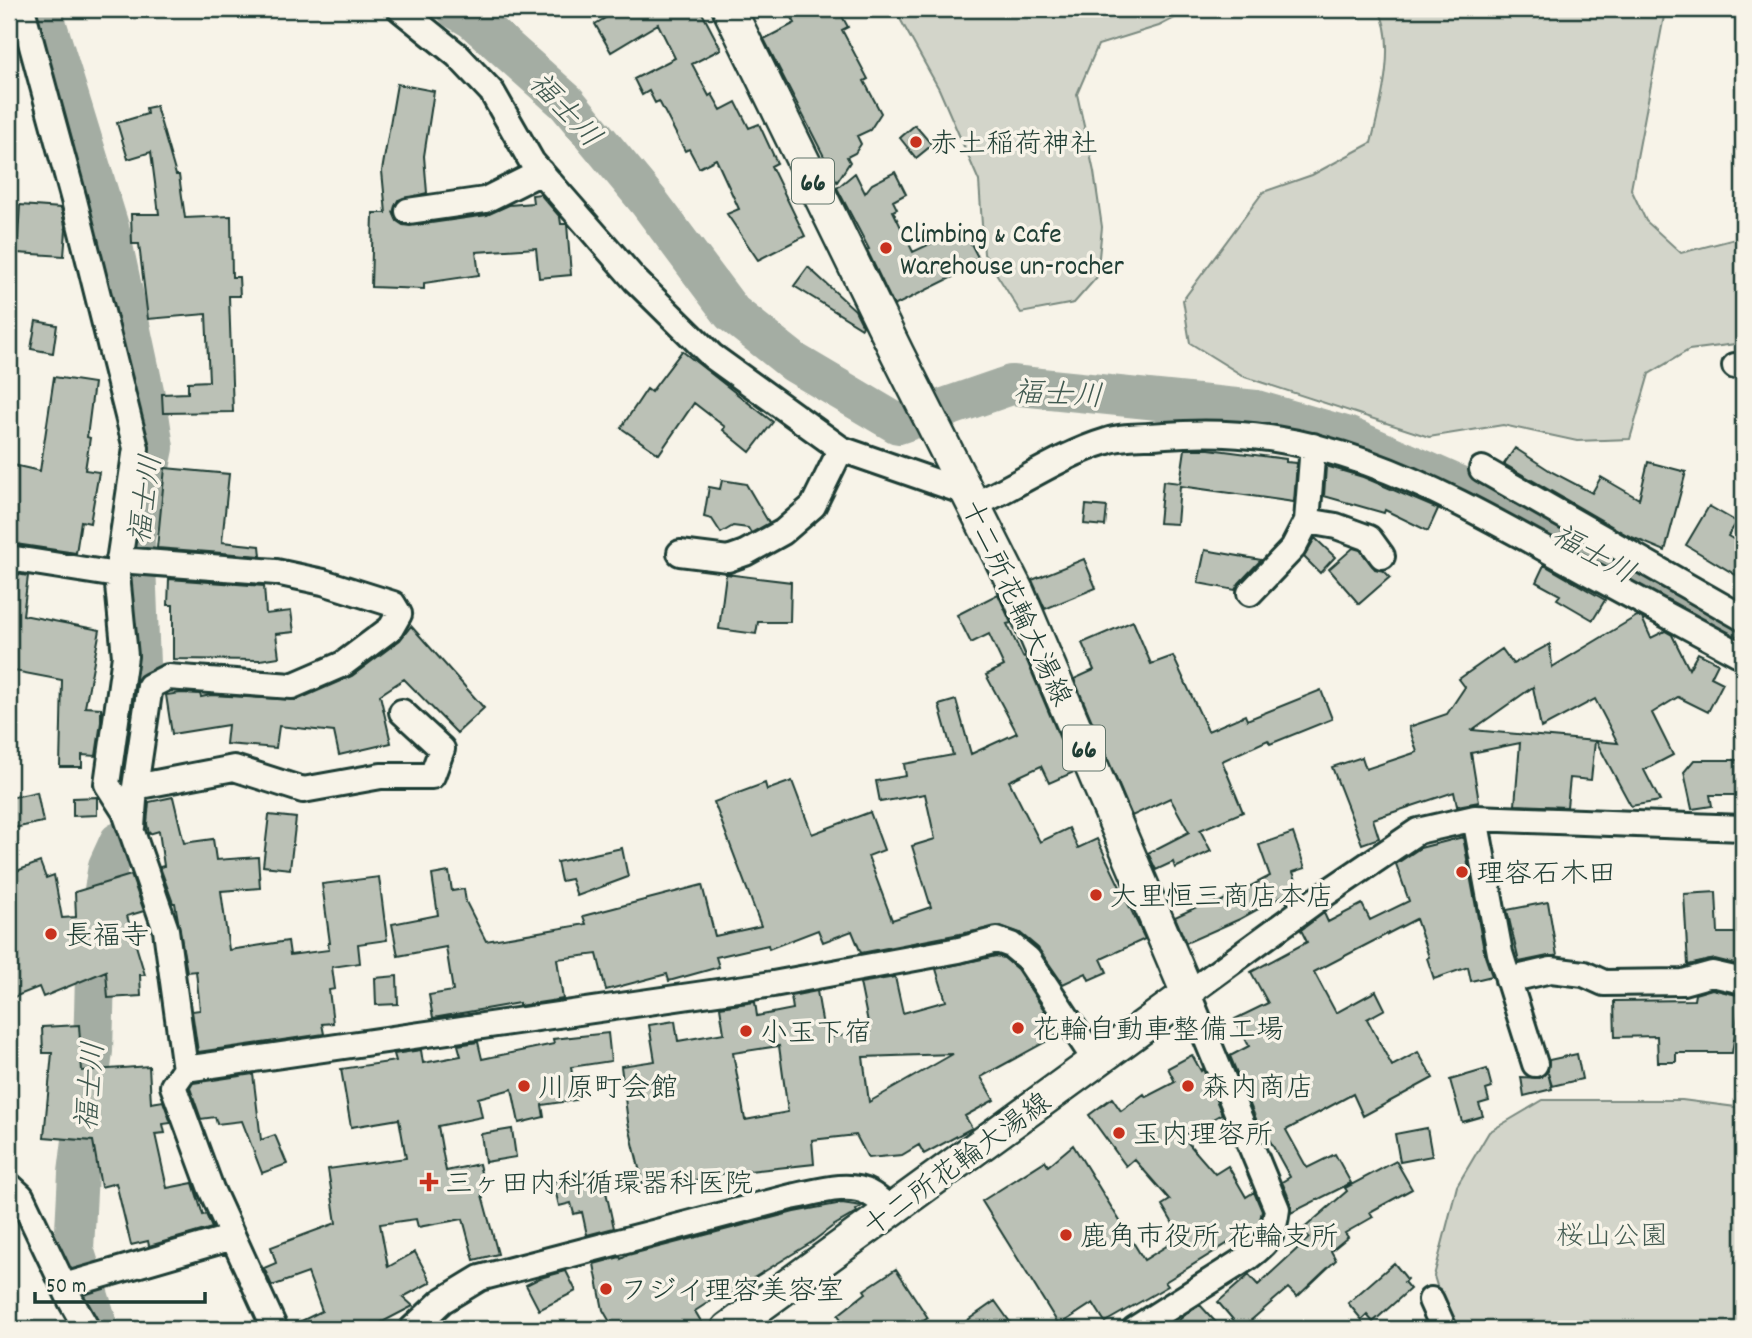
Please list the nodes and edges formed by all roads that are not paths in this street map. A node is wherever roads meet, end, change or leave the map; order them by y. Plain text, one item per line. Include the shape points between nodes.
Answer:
1 (22, 9) edge
2 (400, 9) edge
3 (729, 9) edge
4 (541, 172) junction
5 (408, 211) dead end
6 (1313, 446) junction
7 (841, 449) junction
8 (1482, 470) dead end
9 (971, 499) junction
10 (1307, 521) junction
11 (680, 553) dead end
12 (1382, 556) dead end
13 (9, 558) edge
14 (118, 567) junction
15 (1250, 593) dead end
16 (1743, 618) edge
17 (1743, 656) edge
18 (402, 712) dead end
19 (135, 787) junction
20 (1475, 818) junction
21 (1743, 828) edge
22 (132, 834) junction
23 (1508, 980) junction
24 (1743, 981) edge
25 (1188, 993) junction
26 (1095, 1060) junction
27 (1535, 1064) dead end
28 (185, 1069) junction
29 (9, 1185) edge
30 (891, 1210) junction
31 (233, 1237) junction
32 (65, 1286) junction
33 (1431, 1300) dead end
34 (87, 1329) edge
35 (275, 1329) edge
36 (412, 1329) edge
37 (729, 1329) edge
38 (1135, 1329) edge
39 (1444, 1329) edge

1 - 14 street via 136,448
2 - 4 street via 457,55 492,92
3 - 9 main road, 十二所花輪大湯線 / 66
4 - 5 street via 485,200
4 - 7 street via 635,280 712,356
6 - 9 street via 1274,437 1202,432 1109,440 1003,493
6 - 10 street
6 - 17 street via 1351,455 1423,484
7 - 9 street
7 - 11 street via 813,506 783,533 727,559
8 - 16 street
9 - 25 main road, 十二所花輪大湯線 / 66 via 1018,593
10 - 12 street via 1369,538
10 - 15 street via 1293,548
13 - 14 street
14 - 19 street via 149,561 276,572 393,604 399,614 391,628 343,664 292,686 168,677 150,686
14 - 22 street via 125,656 107,784 125,812
18 - 19 street via 442,749 432,776 381,776 303,790 234,768
19 - 22 street
20 - 21 street
20 - 23 street
20 - 25 street via 1418,831
22 - 28 street via 166,930
23 - 24 street via 1551,971 1584,974 1604,983 1683,982 1712,974
23 - 27 street
25 - 26 main road, 十二所花輪大湯線
25 - 38 street via 1276,1209 1274,1228 1266,1244 1250,1256
26 - 28 street via 1028,959 997,940 773,984
26 - 30 main road, 十二所花輪大湯線
28 - 31 street via 173,1086
29 - 32 street via 21,1196
30 - 36 street via 856,1188 791,1197 480,1278 442,1301
30 - 37 main road, 十二所花輪大湯線
31 - 32 street
31 - 35 street
32 - 34 street
33 - 39 street

